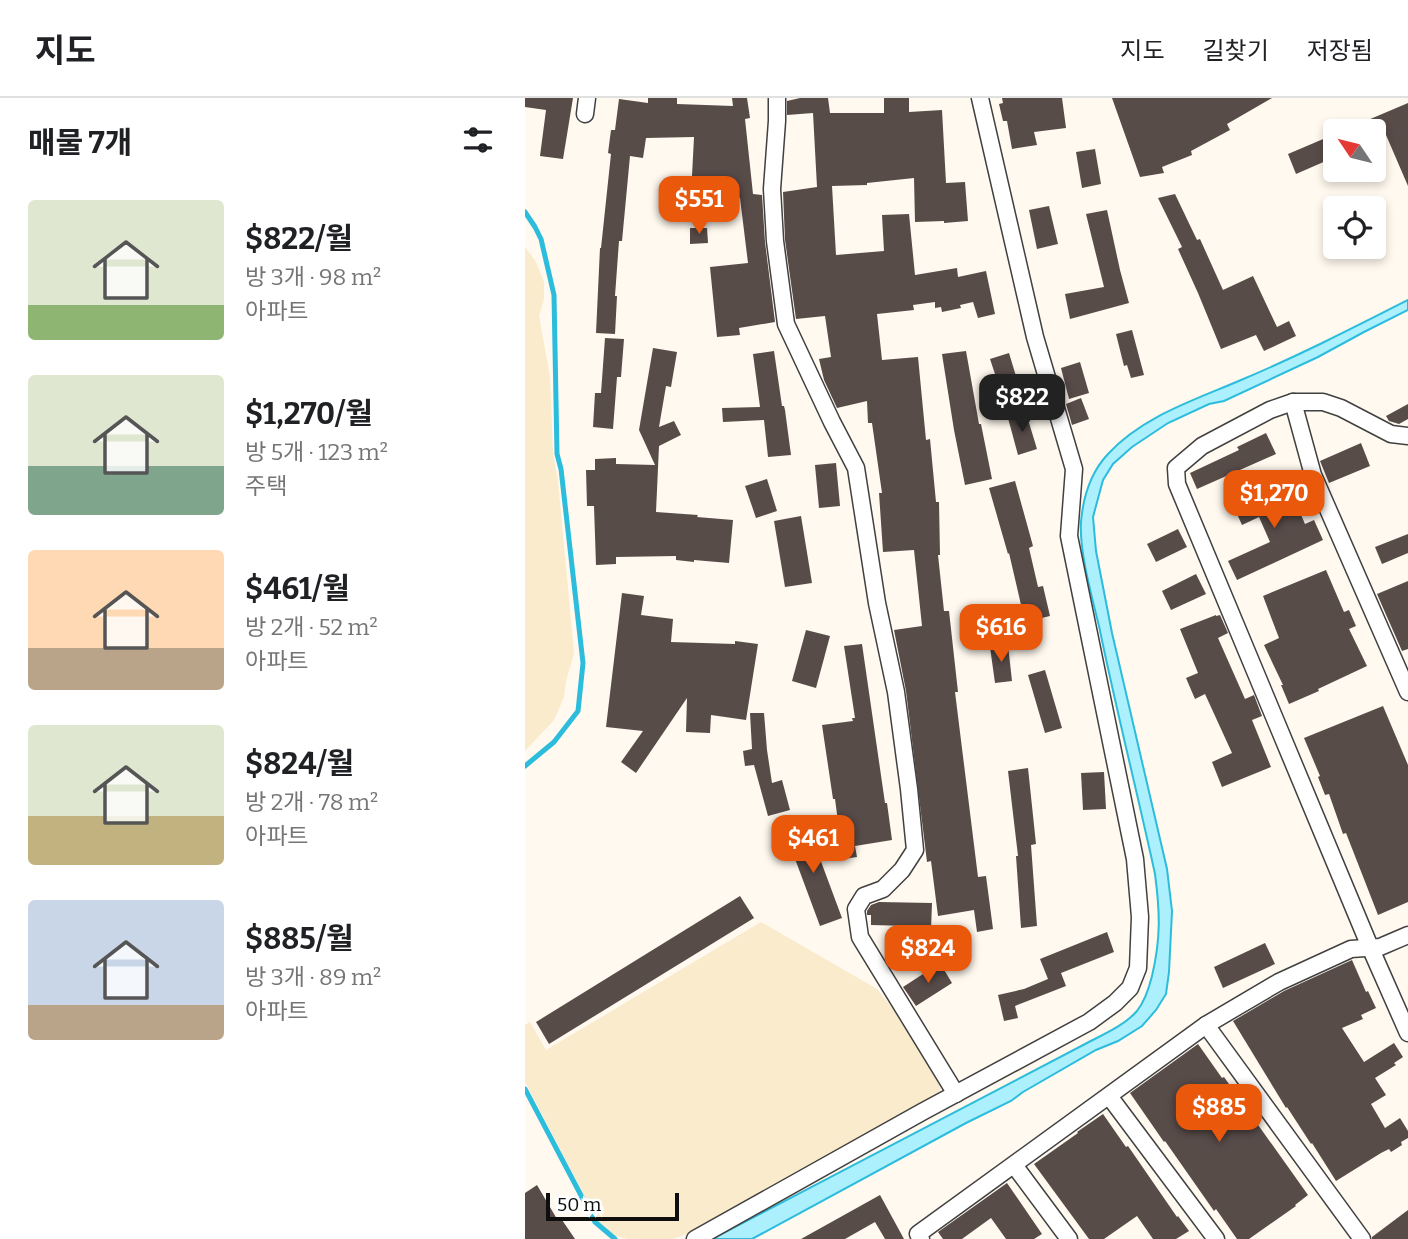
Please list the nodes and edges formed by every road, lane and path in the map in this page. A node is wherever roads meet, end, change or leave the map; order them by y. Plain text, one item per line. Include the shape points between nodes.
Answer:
1 (777, 98) edge
2 (980, 98) edge
3 (1293, 402) junction
4 (1408, 436) edge
5 (1408, 692) edge
6 (1408, 936) edge
7 (1370, 947) junction
8 (1206, 1025) junction
9 (1408, 1033) edge
10 (956, 1094) junction
11 (1109, 1096) junction
12 (1014, 1164) junction
13 (695, 1239) edge
14 (921, 1239) edge
15 (1069, 1239) edge
16 (1216, 1239) edge
17 (1362, 1239) edge

1 - 10 street via 772,189 786,324 856,468 896,692 915,850 883,888 864,896 856,909 860,937
2 - 10 street via 1035,337 1074,469 1069,536 1135,859 1140,917 1138,968 1130,988 1115,1003 1089,1022
3 - 4 street via 1323,402 1391,434
3 - 5 street via 1313,475
3 - 7 street via 1202,446 1176,468 1177,484
6 - 7 street
7 - 8 street via 1351,949 1279,982
7 - 9 street
8 - 11 street
8 - 17 street
10 - 13 street
11 - 12 street
11 - 16 street
12 - 14 street via 918,1234
12 - 15 street

